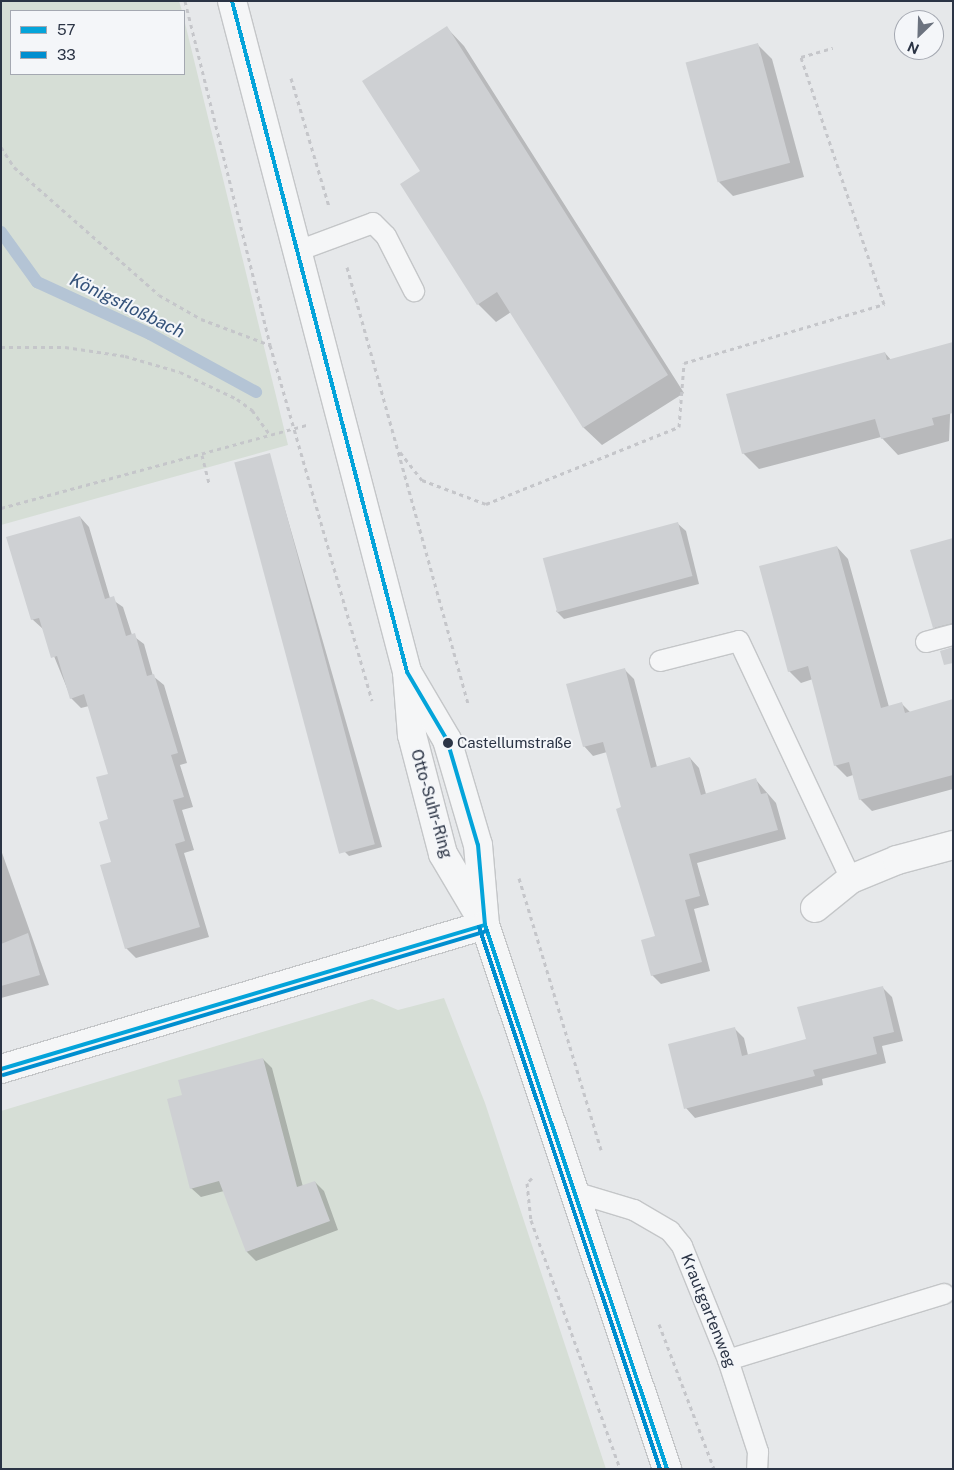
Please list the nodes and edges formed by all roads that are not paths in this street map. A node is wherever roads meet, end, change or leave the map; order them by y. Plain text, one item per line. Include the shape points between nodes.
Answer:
1 (232, 1) edge
2 (295, 252) junction
3 (414, 291) dead end
4 (953, 635) edge
5 (926, 642) dead end
6 (660, 661) dead end
7 (407, 672) junction
8 (953, 845) edge
9 (852, 879) junction
10 (815, 908) dead end
11 (485, 925) junction
12 (1, 1069) edge
13 (571, 1191) junction
14 (944, 1294) dead end
15 (728, 1360) junction
16 (667, 1469) edge
17 (757, 1469) edge

1 - 2 street, Otto-Suhr-Ring
2 - 3 lane via 373,223 386,236
2 - 7 street, Otto-Suhr-Ring
4 - 5 lane
6 - 9 lane via 739,641
7 - 11 street, Otto-Suhr-Ring via 412,735 443,854
7 - 11 street, Otto-Suhr-Ring via 447,740 478,845
8 - 9 street via 897,860
9 - 10 street
11 - 12 street
11 - 13 street, Otto-Suhr-Ring
13 - 15 lane, Krautgartenweg via 616,1201 670,1232 682,1246
13 - 16 street, Otto-Suhr-Ring
14 - 15 lane
15 - 17 lane, Krautgartenweg via 758,1452

